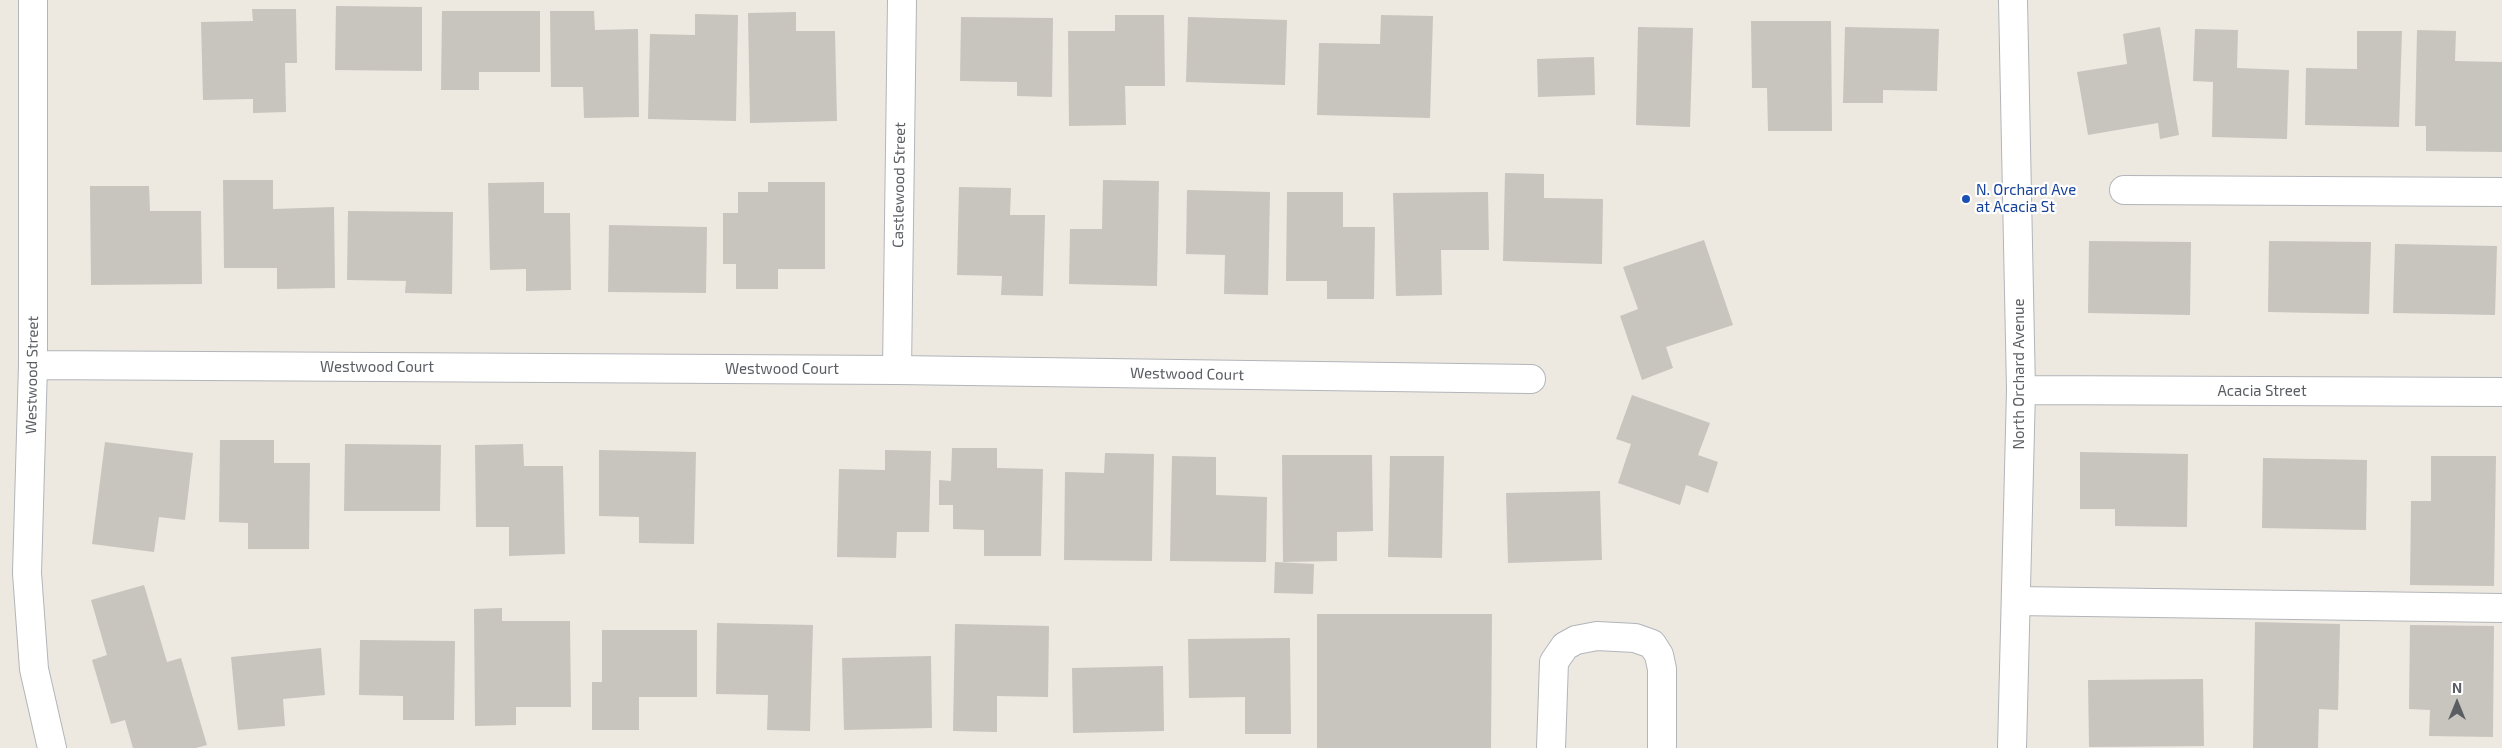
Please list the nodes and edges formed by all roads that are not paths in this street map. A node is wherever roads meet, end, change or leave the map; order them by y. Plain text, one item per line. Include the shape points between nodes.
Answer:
1 (33, 0) edge
2 (902, 0) edge
3 (2013, 0) edge
4 (2124, 190) dead end
5 (2502, 192) edge
6 (33, 365) junction
7 (897, 370) junction
8 (1530, 379) dead end
9 (2021, 390) junction
10 (2502, 392) edge
11 (2016, 601) junction
12 (2502, 608) edge
13 (52, 748) edge
14 (1551, 748) edge
15 (1662, 748) edge
16 (2012, 748) edge

1 - 6 street, Westwood Street
2 - 7 street, Castlewood Street
3 - 9 street, North Orchard Avenue
4 - 5 street
6 - 7 street, Westwood Court
6 - 13 street, Westwood Street via 27,574 34,669
7 - 8 street, Westwood Court
9 - 10 street, Acacia Street
9 - 11 street, North Orchard Avenue
11 - 12 street
11 - 16 street, North Orchard Avenue
14 - 15 street via 1554,662 1566,646 1597,636 1635,638 1652,644 1659,655 1662,670

